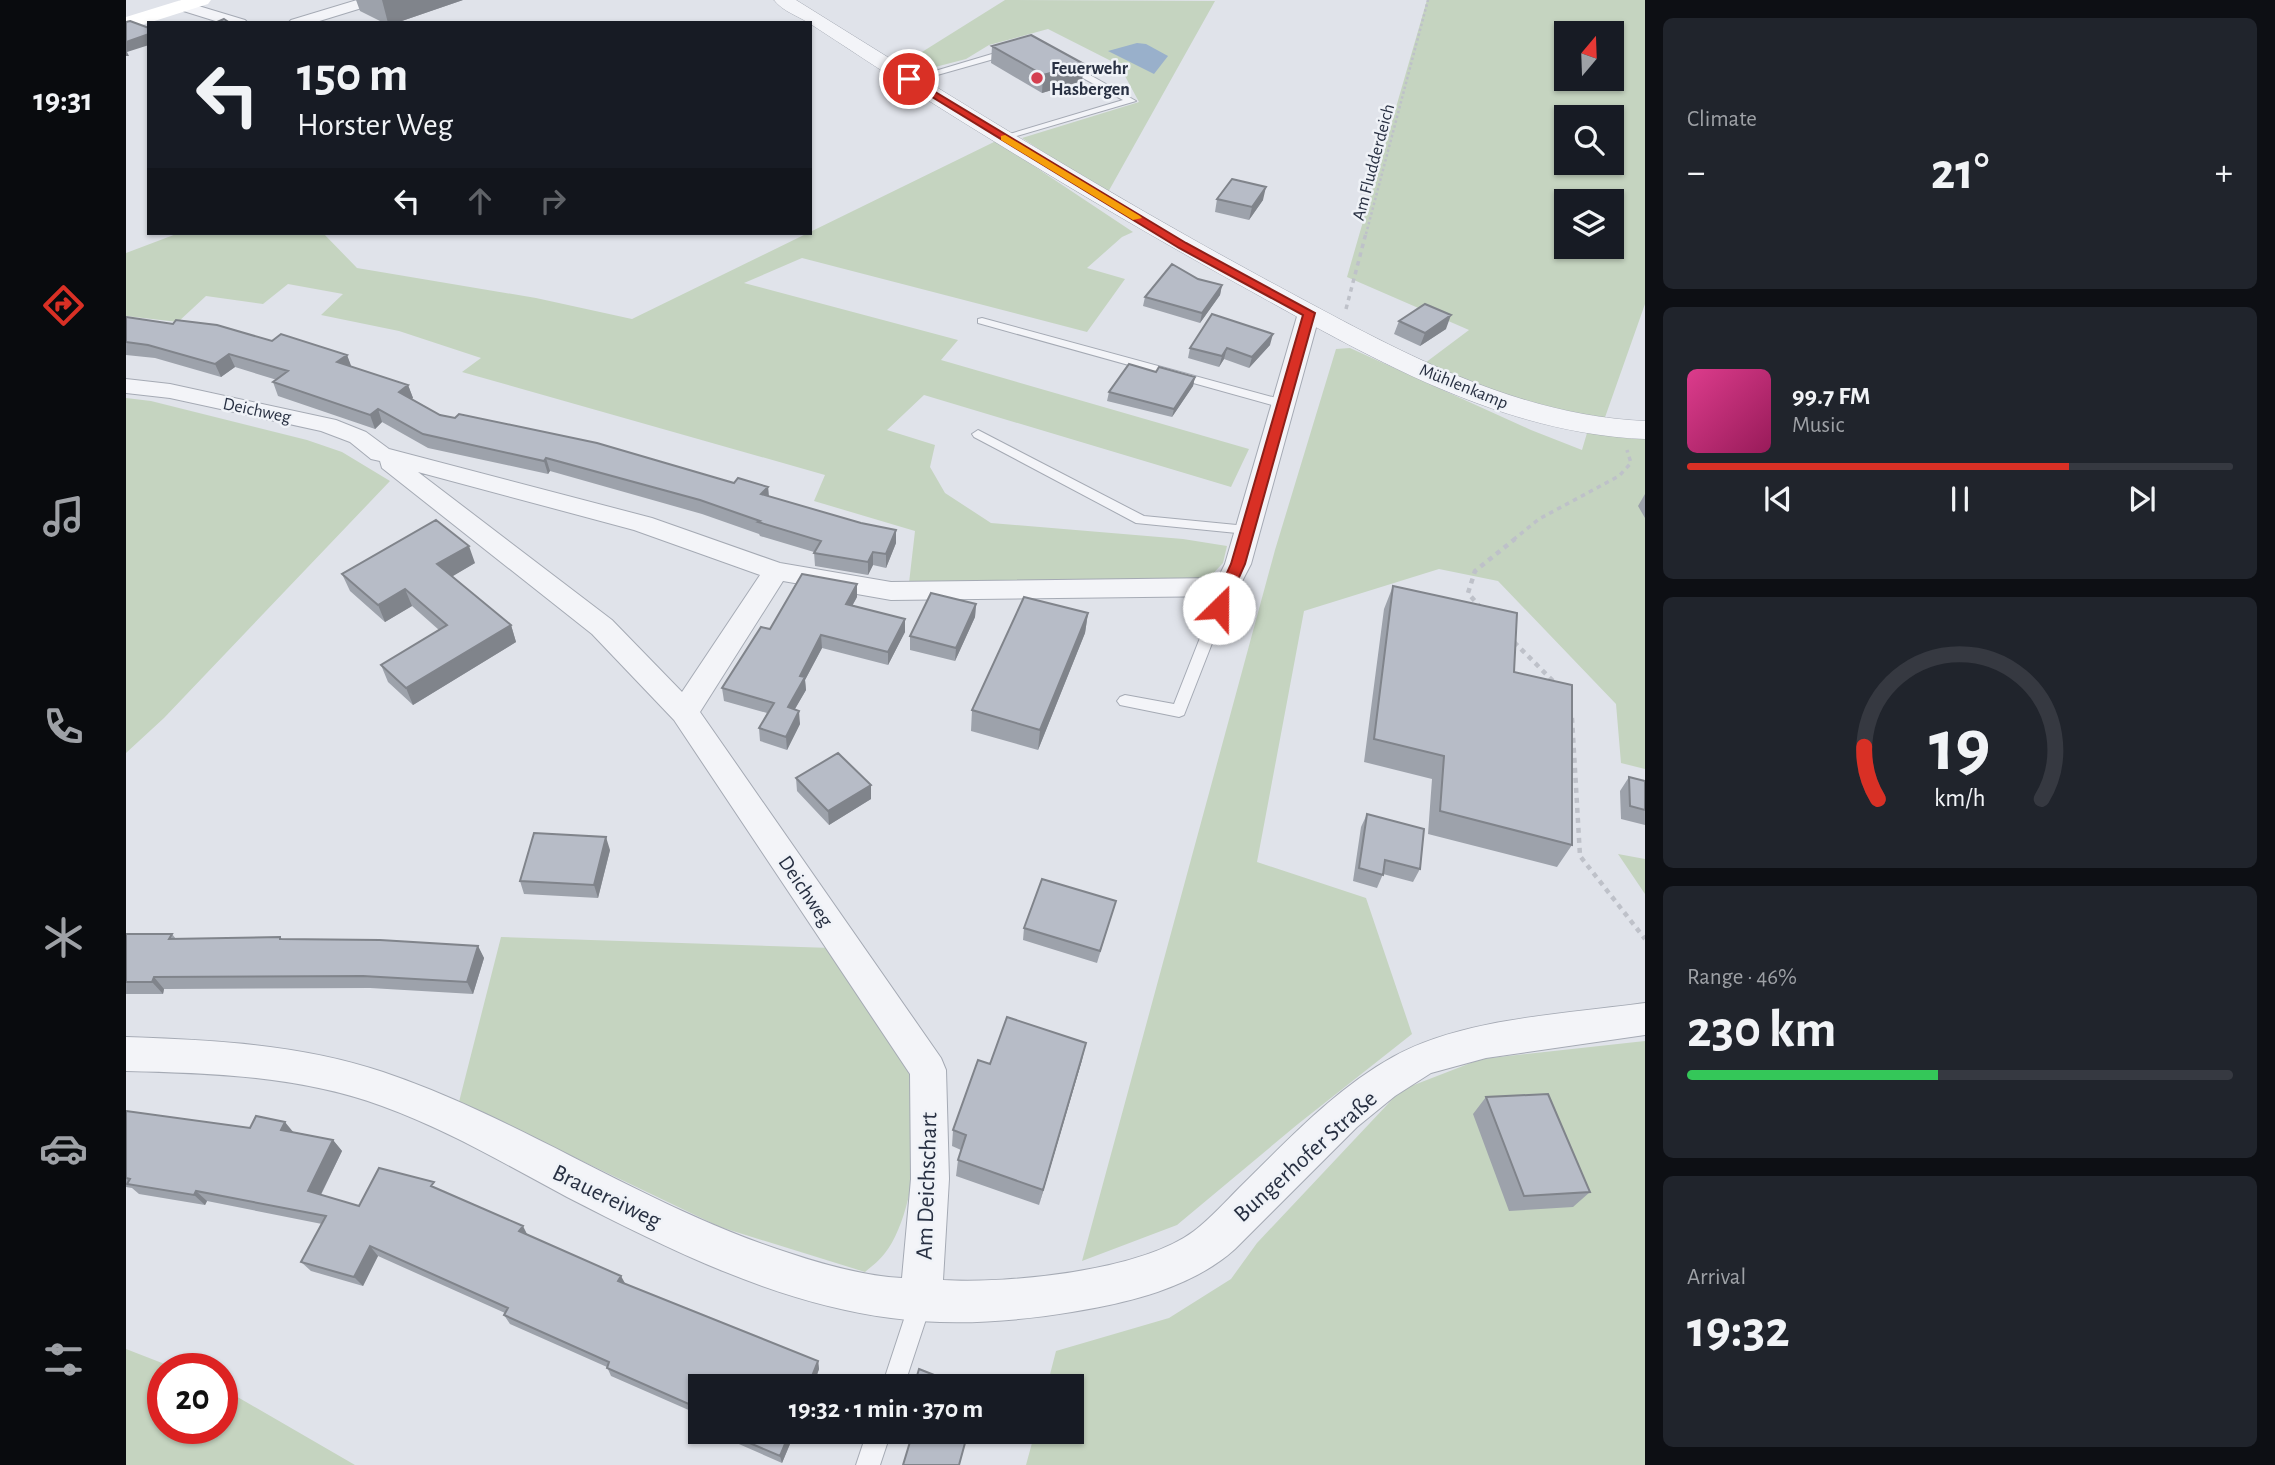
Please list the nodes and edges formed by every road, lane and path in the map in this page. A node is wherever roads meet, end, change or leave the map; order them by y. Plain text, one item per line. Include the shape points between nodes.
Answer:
1 (373, 0) edge
2 (783, 0) edge
3 (1428, 0) edge
4 (191, 3) edge
5 (235, 21) edge
6 (303, 21) edge
7 (126, 24) edge
8 (1019, 49) edge
9 (1053, 58) edge
10 (909, 79) junction
11 (1006, 138) junction
12 (1301, 309) junction
13 (982, 321) dead end
14 (1341, 330) junction
15 (126, 386) edge
16 (1283, 404) junction
17 (1608, 429) junction
18 (1645, 430) edge
19 (978, 434) dead end
20 (380, 454) junction
21 (1247, 530) junction
22 (776, 571) junction
23 (1227, 587) junction
24 (1485, 612) edge
25 (1511, 639) edge
26 (1563, 691) edge
27 (1125, 701) dead end
28 (684, 712) junction
29 (1572, 713) edge
30 (1645, 939) edge
31 (1645, 1019) edge
32 (126, 1054) edge
33 (928, 1070) joint
34 (1095, 1287) joint
35 (921, 1301) junction
36 (898, 1374) edge
37 (875, 1444) edge
38 (868, 1465) edge

1 - 6 street
2 - 10 street, Mühlenkamp
3 - 14 path, Am Fludderdeich
4 - 5 street
4 - 7 main road
8 - 10 lane
9 - 11 lane via 1131,101
10 - 11 street, Mühlenkamp
11 - 12 street, Mühlenkamp via 1183,246
12 - 14 street, Mühlenkamp
12 - 16 street
13 - 16 lane
14 - 17 street, Mühlenkamp via 1453,383 1539,416
15 - 20 street, Deichweg via 328,425
16 - 21 street
17 - 18 street, Mühlenkamp
17 - 24 path via 1627,449 1631,463 1619,476 1539,519 1475,571 1468,593
19 - 21 lane via 1141,520
20 - 22 street, Deichweg via 643,524
20 - 28 street, Deichweg via 601,627
21 - 23 street
22 - 23 street, Deichweg via 891,591
22 - 28 street
23 - 27 lane via 1179,711
25 - 26 path
28 - 33 street, Deichweg
29 - 30 path via 1580,856
31 - 34 street, Bungerhofer Straße via 1466,1045 1405,1068 1338,1119 1202,1250 1157,1272
32 - 35 street, Brauereiweg via 270,1062 346,1077 416,1102 687,1236 782,1275 863,1294
33 - 35 street, Am Deichschart via 930,1179
34 - 35 street, Brauereiweg via 969,1302
35 - 36 lane
37 - 38 lane

